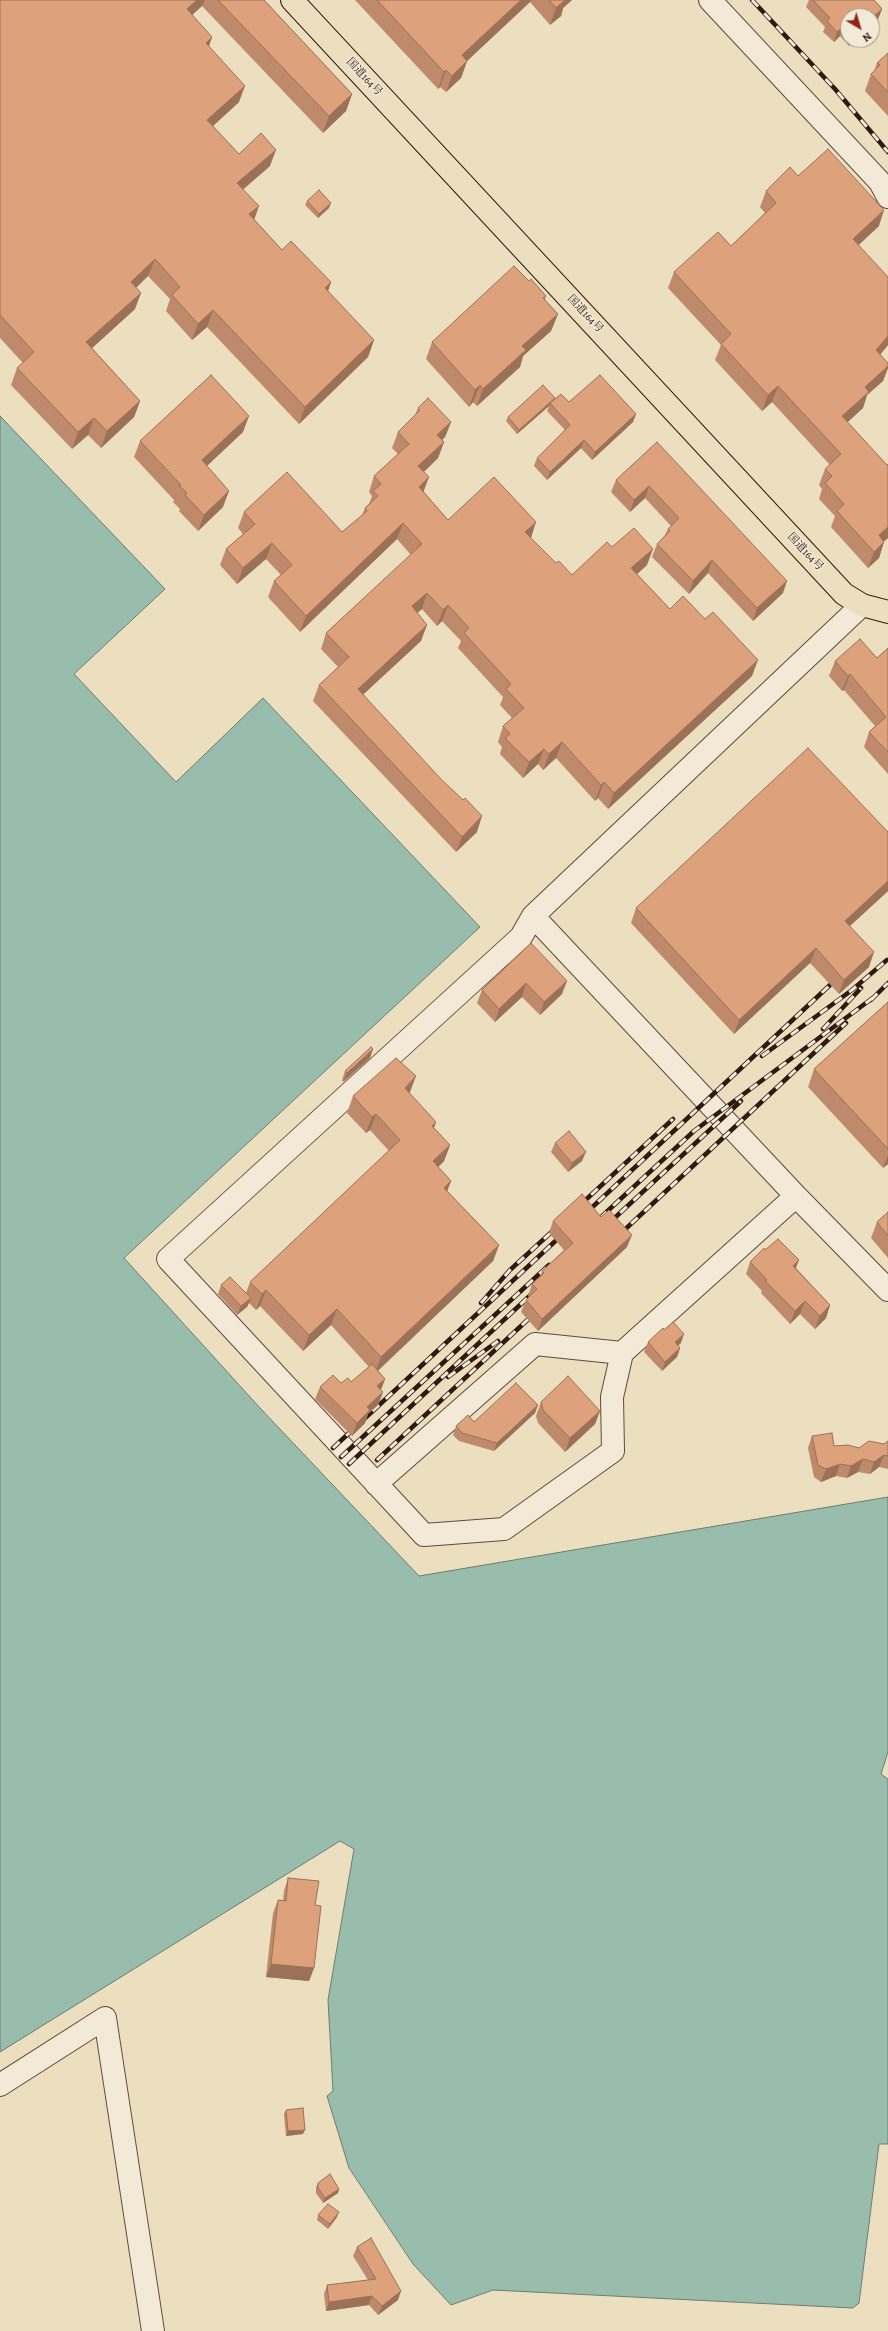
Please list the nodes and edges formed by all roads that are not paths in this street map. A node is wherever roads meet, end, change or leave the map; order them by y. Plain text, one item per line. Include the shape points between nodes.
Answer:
1 (292, 0) edge
2 (722, 4) edge
3 (885, 186) edge
4 (862, 605) junction
5 (888, 612) edge
6 (533, 916) junction
7 (796, 1196) junction
8 (888, 1290) edge
9 (622, 1353) junction
10 (376, 1484) junction
11 (0, 2085) edge
12 (153, 2331) edge

1 - 4 highway, 国道164号 via 844,594
2 - 3 street
4 - 5 highway, 国道164号
4 - 6 street
6 - 7 street
6 - 10 street via 521,937 168,1259
7 - 8 street
7 - 9 street
9 - 10 street via 535,1344
9 - 10 street via 612,1397 613,1451 504,1529 424,1535
11 - 12 street via 104,2018

